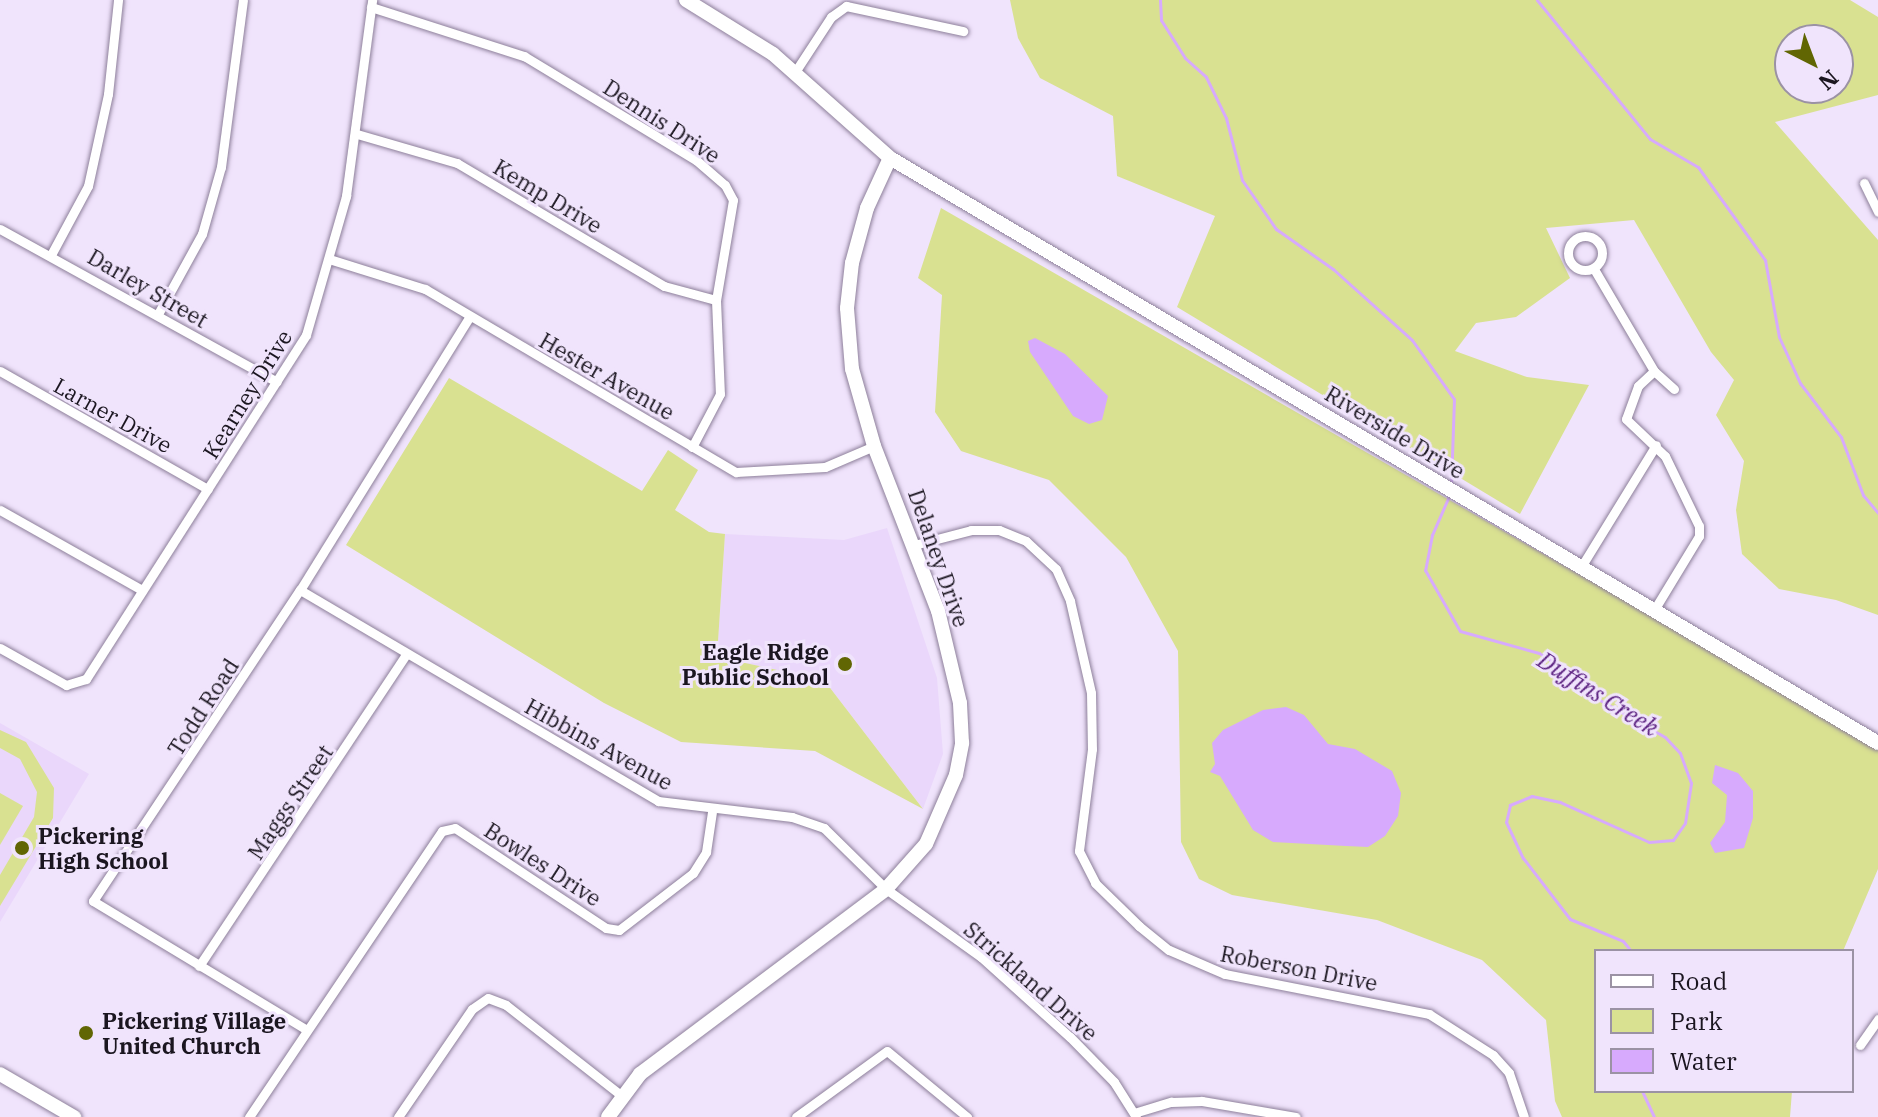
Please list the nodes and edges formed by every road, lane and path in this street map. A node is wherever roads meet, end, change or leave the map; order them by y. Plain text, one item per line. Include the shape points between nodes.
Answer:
1 (118, 0) edge
2 (243, 0) edge
3 (686, 0) edge
4 (371, 4) edge
5 (963, 31) dead end
6 (795, 72) junction
7 (357, 134) junction
8 (890, 158) junction
9 (1864, 183) dead end
10 (1878, 212) edge
11 (0, 229) edge
12 (52, 253) junction
13 (329, 259) junction
14 (1594, 269) dead end
15 (716, 300) junction
16 (158, 314) junction
17 (470, 316) junction
18 (0, 371) edge
19 (1654, 371) junction
20 (277, 382) junction
21 (1674, 389) dead end
22 (1656, 445) junction
23 (874, 446) junction
24 (692, 447) junction
25 (208, 489) junction
26 (0, 510) edge
27 (914, 545) junction
28 (1581, 567) junction
29 (142, 590) junction
30 (300, 590) junction
31 (1654, 610) junction
32 (0, 648) edge
33 (406, 655) junction
34 (1878, 743) edge
35 (712, 812) junction
36 (886, 889) junction
37 (199, 966) junction
38 (1878, 1019) edge
39 (307, 1030) junction
40 (1860, 1045) dead end
41 (0, 1074) edge
42 (622, 1096) junction
43 (1135, 1115) edge
44 (1276, 1115) edge
45 (74, 1117) edge
46 (249, 1117) edge
47 (398, 1117) edge
48 (608, 1117) edge
49 (796, 1117) edge
50 (967, 1117) edge
51 (1296, 1117) edge
52 (1524, 1117) edge

1 - 12 street via 108,94 88,186
2 - 16 street via 221,167 202,234
3 - 6 street, Riverside Drive
4 - 7 street, Kearney Drive
4 - 15 street, Dennis Drive via 514,51 696,160 733,200
5 - 6 street via 846,6 831,17
6 - 8 street, Riverside Drive
7 - 13 street, Kearney Drive
7 - 15 street, Kemp Drive via 457,163 664,286
8 - 23 street, Delaney Drive via 861,229 847,308 852,369
8 - 28 street, Riverside Drive
9 - 10 street
11 - 12 street, Darley Street
12 - 16 street, Darley Street
13 - 17 street, Hester Avenue via 425,289
13 - 20 street, Kearney Drive via 306,335
14 - 19 street
15 - 24 street, Dennis Drive via 720,394
16 - 20 street, Darley Street
17 - 24 street, Hester Avenue
17 - 30 street, Todd Road
18 - 25 street, Larner Drive
19 - 21 street
19 - 22 street via 1638,386 1625,413 1631,428
20 - 25 street, Kearney Drive
22 - 28 street
22 - 31 street via 1699,526 1699,536
23 - 24 street, Hester Avenue via 825,467 752,473 736,472
23 - 27 street, Delaney Drive
25 - 29 street, Kearney Drive
26 - 29 street
27 - 36 street, Delaney Drive via 938,611 960,703 962,743 943,816
27 - 52 street, Roberson Drive via 971,530 999,530 1026,541 1056,569 1070,601 1091,693 1092,749 1079,851 1095,883 1139,926 1169,950 1225,974 1429,1014 1493,1055 1509,1073
28 - 31 street, Riverside Drive
29 - 32 street, Kearney Drive via 86,679 76,686
30 - 33 street, Hibbins Avenue
30 - 37 street, Todd Road via 93,901
31 - 34 street, Riverside Drive
33 - 35 street, Hibbins Avenue via 650,797
33 - 37 street, Maggs Street
35 - 36 street, Hibbins Avenue via 810,822 835,837
35 - 39 street, Bowles Drive via 706,852 693,873 619,930 606,928 455,828 442,831
36 - 42 street, Delaney Drive via 640,1074
36 - 43 street, Strickland Drive via 981,957 1070,1037 1114,1082
37 - 39 street, Todd Road
38 - 40 street
39 - 46 street, Bowles Drive
41 - 45 street
42 - 47 street via 506,1005 488,998 472,1009
42 - 48 street, Delaney Drive
43 - 44 street via 1171,1102 1202,1101
44 - 51 street
49 - 50 street via 887,1051

